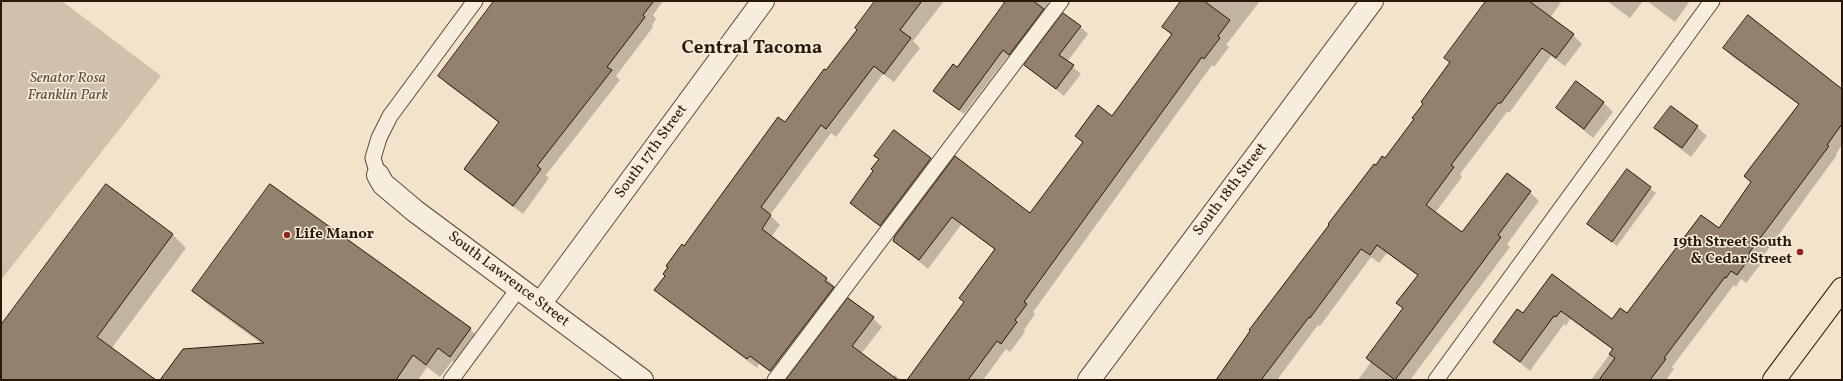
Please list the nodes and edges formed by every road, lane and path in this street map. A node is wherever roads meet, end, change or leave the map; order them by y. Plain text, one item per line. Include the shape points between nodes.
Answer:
1 (475, 1) edge
2 (764, 1) edge
3 (1061, 1) edge
4 (1372, 1) edge
5 (1712, 1) edge
6 (378, 175) joint
7 (519, 288) junction
8 (1842, 289) edge
9 (540, 304) junction
10 (451, 380) edge
11 (642, 380) edge
12 (775, 380) edge
13 (1089, 380) edge
14 (1436, 380) edge
15 (1774, 380) edge

1 - 6 lane via 390,116 373,158
2 - 9 street, South 17th Street
3 - 12 lane
4 - 13 street, South 18th Street
5 - 14 lane
6 - 7 street, South Lawrence Street via 383,184 415,211
7 - 9 street, South Lawrence Street
7 - 10 lane
8 - 15 main road
9 - 11 street, South Lawrence Street

